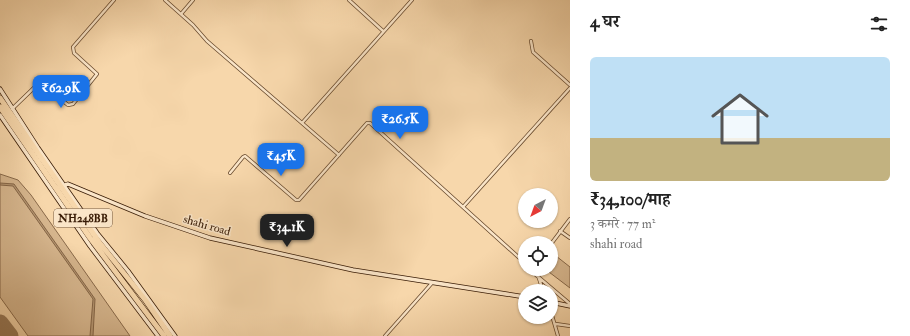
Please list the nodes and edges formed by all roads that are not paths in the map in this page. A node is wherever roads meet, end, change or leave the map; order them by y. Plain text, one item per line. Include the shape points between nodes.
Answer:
1 (114, 0) edge
2 (165, 0) edge
3 (193, 0) edge
4 (349, 0) edge
5 (412, 0) edge
6 (181, 14) junction
7 (383, 31) junction
8 (531, 41) dead end
9 (570, 87) edge
10 (0, 89) edge
11 (0, 98) edge
12 (0, 107) edge
13 (12, 109) junction
14 (0, 115) edge
15 (302, 123) junction
16 (338, 155) junction
17 (230, 173) dead end
18 (60, 186) junction
19 (463, 207) junction
20 (570, 219) edge
21 (560, 231) junction
22 (557, 236) edge
23 (570, 238) edge
24 (518, 257) edge
25 (537, 276) edge
26 (432, 283) junction
27 (518, 296) edge
28 (558, 303) edge
29 (570, 305) edge
30 (556, 324) joint
31 (570, 326) edge
32 (158, 336) edge
33 (164, 336) edge
34 (170, 336) edge
35 (175, 336) edge
36 (385, 336) edge
37 (558, 336) edge

1 - 13 street via 73,47 74,53 97,74 73,104 68,105 40,82
2 - 6 street
3 - 6 street
4 - 7 street
5 - 7 street
6 - 15 street via 204,38
7 - 15 street
8 - 9 street via 533,52
9 - 19 street
10 - 13 street
11 - 18 highway, NH248BB
12 - 18 highway, NH248BB
13 - 18 street
14 - 32 street via 86,240
15 - 16 street
16 - 17 street via 298,200 245,156
16 - 19 street via 367,123 370,123
18 - 26 street, shahi road via 76,187 166,224 210,238 343,268
18 - 33 highway, NH248BB via 93,242
18 - 34 highway, NH248BB
18 - 35 street via 140,286
19 - 24 street
20 - 21 street
21 - 22 street
21 - 23 street
25 - 29 street
26 - 27 street, shahi road
26 - 36 street
28 - 29 street
30 - 31 street
30 - 37 street

